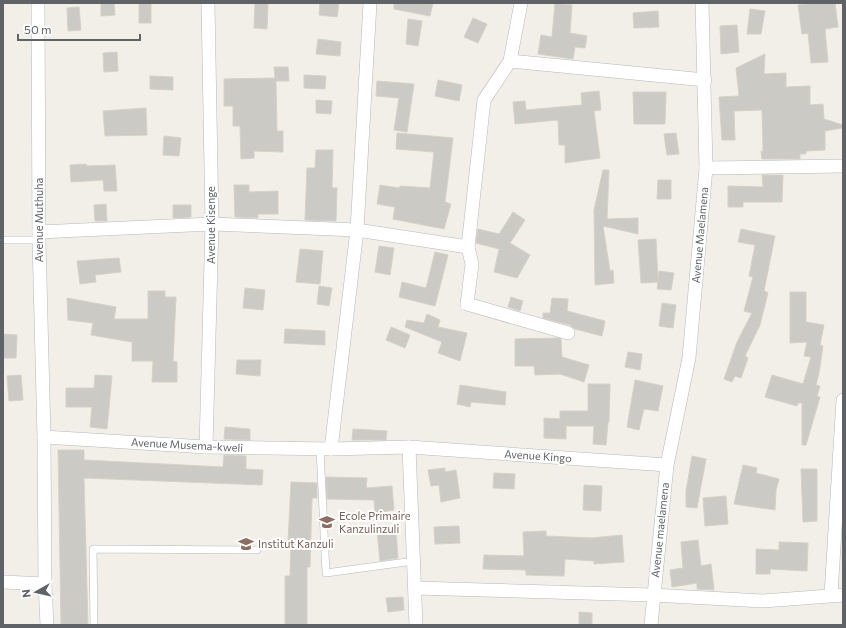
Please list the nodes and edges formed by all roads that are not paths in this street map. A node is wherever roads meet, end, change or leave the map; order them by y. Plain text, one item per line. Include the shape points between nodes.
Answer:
1 (38, 3) edge
2 (208, 3) edge
3 (370, 3) edge
4 (520, 3) edge
5 (702, 3) edge
6 (510, 61) junction
7 (705, 80) junction
8 (843, 166) edge
9 (706, 168) junction
10 (212, 224) junction
11 (357, 230) junction
12 (39, 236) junction
13 (3, 240) edge
14 (468, 248) junction
15 (568, 333) dead end
16 (843, 400) edge
17 (44, 436) junction
18 (206, 447) junction
19 (409, 447) junction
20 (326, 449) junction
21 (667, 465) junction
22 (257, 550) dead end
23 (414, 561) junction
24 (3, 582) edge
25 (45, 584) junction
26 (415, 588) junction
27 (652, 595) junction
28 (837, 595) edge
29 (47, 625) edge
30 (94, 625) edge
31 (416, 625) edge
32 (651, 625) edge

1 - 12 street, Avenue Muthuha
2 - 10 street, Avenue Kisenge
3 - 11 street
4 - 6 street
5 - 7 street, Avenue Maelamena
6 - 7 street
6 - 14 street via 484,100
7 - 9 street, Avenue Maelamena
8 - 9 street
9 - 21 street, Avenue Maelamena via 689,358
10 - 11 street
10 - 12 street
10 - 18 street, Avenue Kisenge
11 - 14 street
11 - 20 street
12 - 13 lane
12 - 17 street, Avenue Muthuha
14 - 15 street via 472,264 467,304
16 - 28 street
17 - 18 street, Avenue Musema-kweli
17 - 25 street, Avenue Muthuha
18 - 20 street, Avenue Musema-kweli
19 - 20 street, Avenue Musema-kweli
19 - 21 street, Avenue Kingo
19 - 23 street
20 - 23 lane via 326,573
21 - 27 street, Avenue maelamena
22 - 30 lane via 93,549
23 - 26 street
24 - 25 street
25 - 29 street, Avenue Muthuha
26 - 27 street
26 - 31 street
27 - 28 street via 763,602
27 - 32 street, Avenue maelamena

